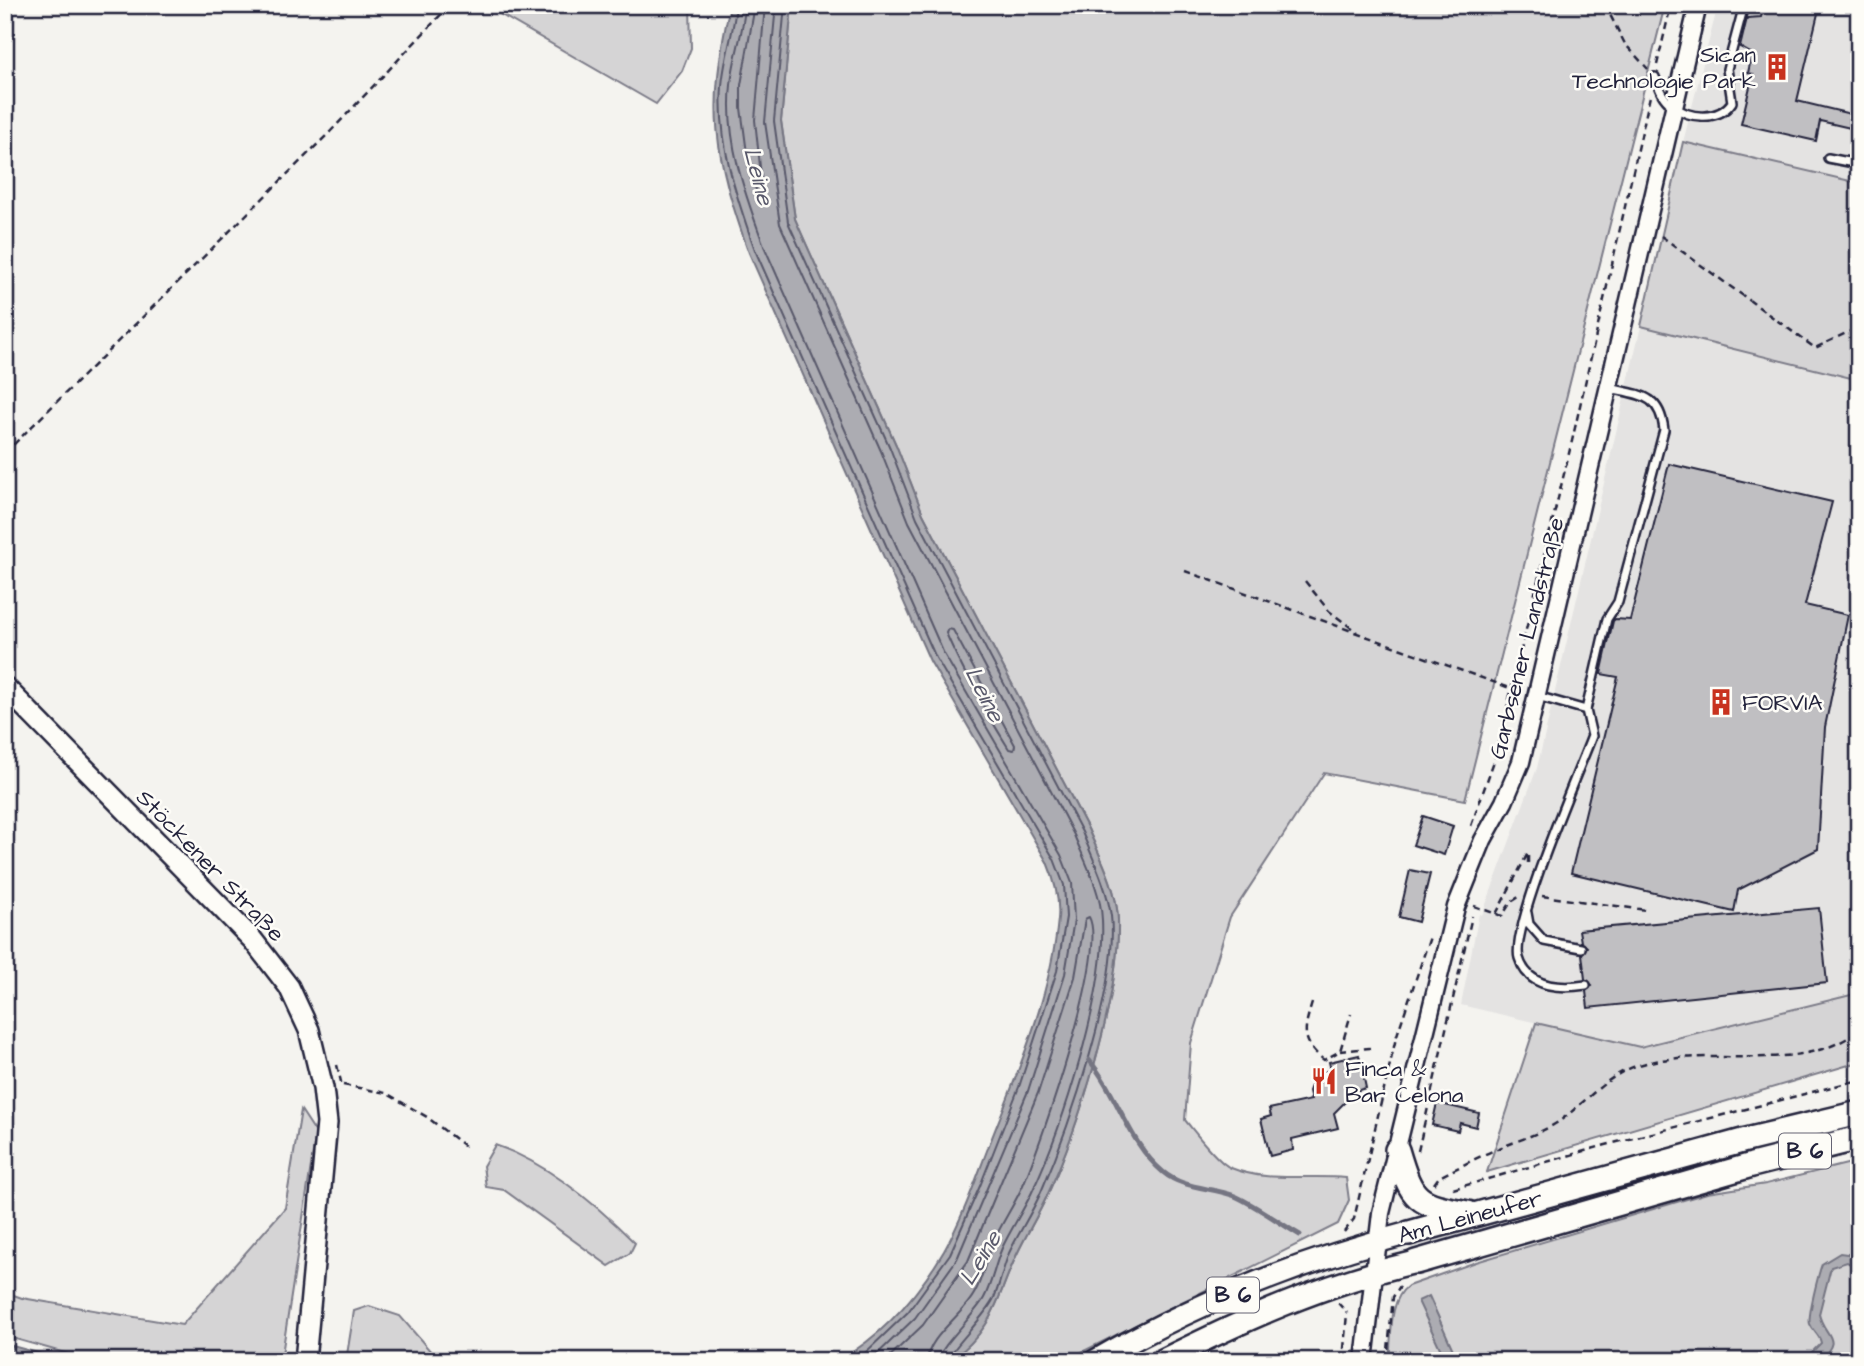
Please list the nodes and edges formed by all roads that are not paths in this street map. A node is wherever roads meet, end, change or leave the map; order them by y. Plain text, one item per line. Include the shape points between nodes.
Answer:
1 (1698, 5) edge
2 (1744, 5) edge
3 (1655, 76) road end
4 (1674, 107) junction
5 (1828, 158) dead end
6 (1859, 164) edge
7 (1609, 388) junction
8 (5, 687) edge
9 (1536, 695) junction
10 (1586, 710) junction
11 (1527, 911) junction
12 (1581, 948) dead end
13 (1586, 985) dead end
14 (1859, 1113) edge
15 (1859, 1138) edge
16 (1397, 1150) junction
17 (1478, 1214) junction
18 (1409, 1233) joint
19 (1377, 1242) junction
20 (1416, 1262) joint
21 (1374, 1272) junction
22 (305, 1361) edge
23 (1095, 1361) edge
24 (1161, 1361) edge
25 (1364, 1361) edge

1 - 4 street, Garbsener Landstraße
2 - 4 lane via 1727,69 1732,102 1726,112 1708,117
3 - 4 lane via 1661,94
4 - 7 street, Garbsener Landstraße
5 - 6 lane
7 - 9 street, Garbsener Landstraße
7 - 10 lane via 1651,399 1662,411 1664,430 1618,602 1607,619
8 - 22 main road, Stöckener Straße via 252,939 289,987 309,1030 333,1086
9 - 10 lane
9 - 16 street, Garbsener Landstraße via 1521,762 1456,907
10 - 11 lane via 1592,736
11 - 12 lane via 1529,924 1544,941
11 - 13 lane via 1518,944 1525,971 1549,985
14 - 17 highway, Am Leineufer / B 6
15 - 20 highway, Am Leineufer / B 6
16 - 17 highway via 1407,1182 1420,1200 1431,1207
16 - 19 street, Garbsener Landstraße
17 - 18 highway, Am Leineufer / B 6
18 - 19 main road, Am Leineufer / B 6
19 - 21 street, Garbsener Landstraße
19 - 23 main road, Am Leineufer / B 6 via 1330,1255 1213,1303
20 - 21 main road, Am Leineufer / B 6
21 - 24 main road, Am Leineufer / B 6 via 1283,1304
21 - 25 street, Garbsener Landstraße

